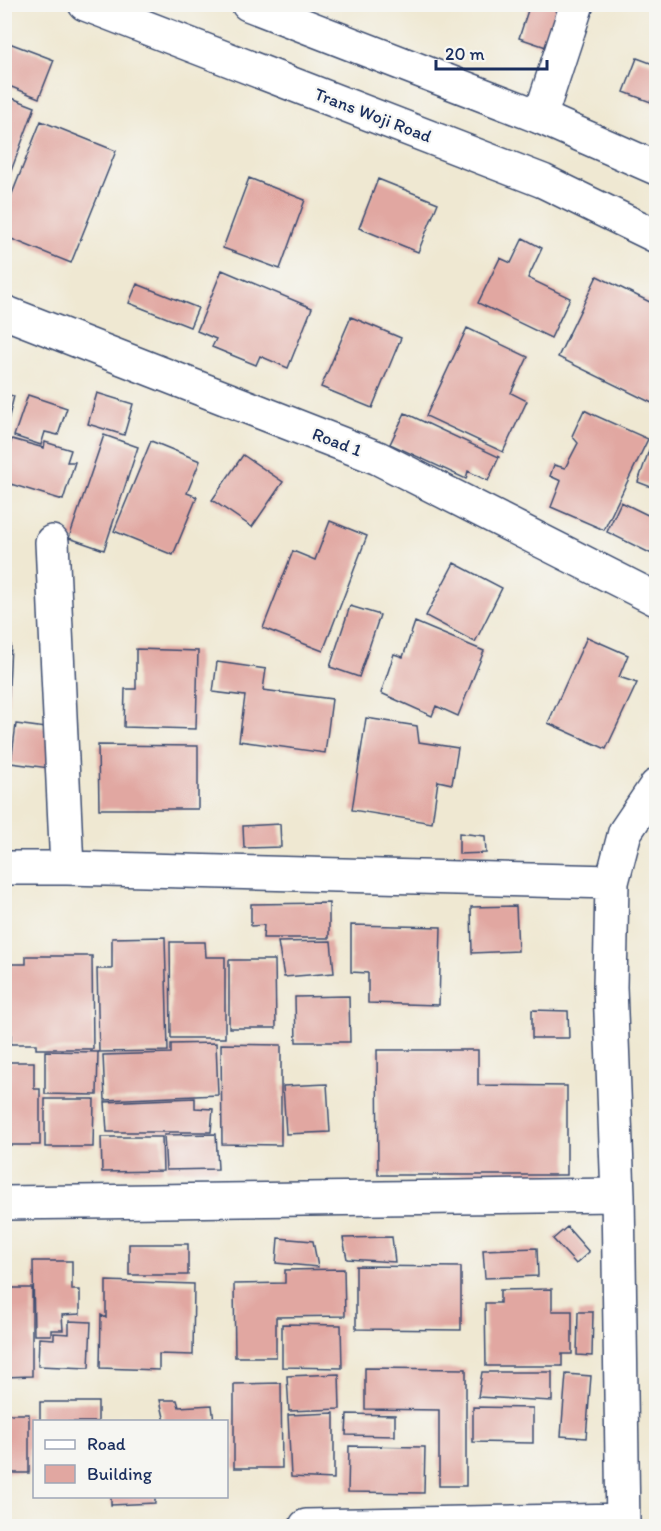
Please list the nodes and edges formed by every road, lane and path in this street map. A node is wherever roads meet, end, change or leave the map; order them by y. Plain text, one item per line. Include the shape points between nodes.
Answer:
1 (85, 4) edge
2 (249, 4) edge
3 (577, 4) edge
4 (540, 117) junction
5 (657, 168) edge
6 (657, 236) edge
7 (4, 312) edge
8 (52, 542) dead end
9 (657, 599) edge
10 (657, 786) edge
11 (4, 868) edge
12 (67, 868) junction
13 (612, 882) junction
14 (618, 1195) junction
15 (4, 1203) edge
16 (623, 1523) edge
17 (306, 1527) edge

1 - 6 street, Trans Woji Road via 543,181
2 - 4 street
3 - 4 street
4 - 5 street
7 - 9 street, Road 1 via 378,458
8 - 12 street
10 - 13 street via 625,832
11 - 12 street
12 - 13 street
13 - 14 street via 610,987
14 - 15 street
14 - 16 street
16 - 17 street

